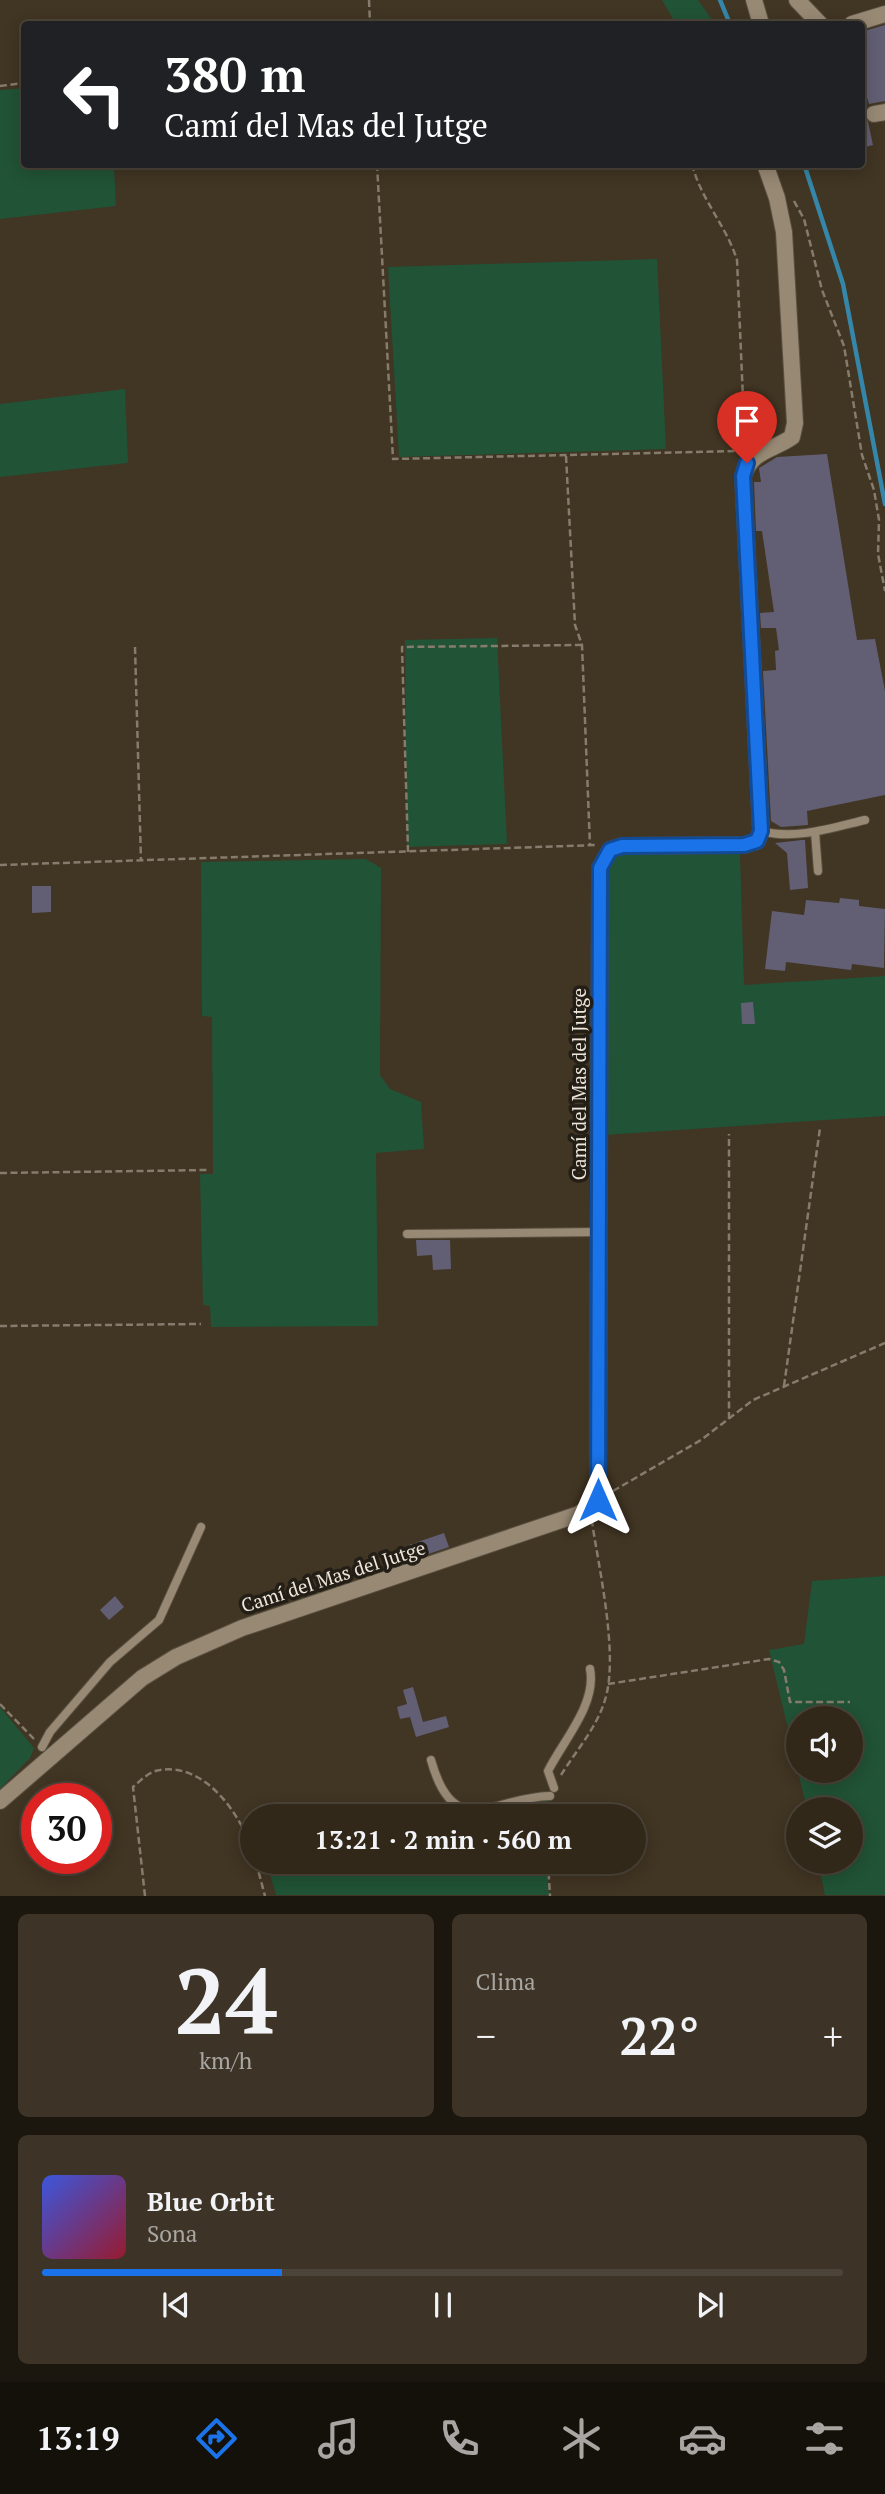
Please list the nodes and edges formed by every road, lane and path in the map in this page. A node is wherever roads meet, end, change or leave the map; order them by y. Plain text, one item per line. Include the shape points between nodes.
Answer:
1 (369, 0) edge
2 (754, 0) edge
3 (797, 0) edge
4 (885, 14) edge
5 (370, 21) edge
6 (760, 21) edge
7 (817, 21) edge
8 (862, 21) edge
9 (21, 83) edge
10 (0, 86) edge
11 (377, 168) edge
12 (693, 168) edge
13 (766, 168) edge
14 (777, 198) junction
15 (566, 456) junction
16 (885, 591) edge
17 (582, 645) junction
18 (135, 647) dead end
19 (865, 820) dead end
20 (761, 831) junction
21 (815, 832) junction
22 (590, 846) junction
23 (610, 850) junction
24 (408, 852) junction
25 (141, 861) junction
26 (0, 865) edge
27 (818, 871) dead end
28 (820, 1128) dead end
29 (729, 1134) dead end
30 (208, 1170) dead end
31 (0, 1173) edge
32 (599, 1232) junction
33 (407, 1234) dead end
34 (201, 1324) dead end
35 (0, 1326) edge
36 (885, 1343) edge
37 (784, 1386) junction
38 (729, 1419) junction
39 (598, 1500) junction
40 (201, 1527) dead end
41 (590, 1669) dead end
42 (608, 1684) dead end
43 (850, 1702) dead end
44 (0, 1704) edge
45 (42, 1747) joint
46 (431, 1760) dead end
47 (0, 1801) edge
48 (456, 1804) edge
49 (505, 1804) edge
50 (240, 1819) edge
51 (259, 1874) edge
52 (549, 1874) edge
53 (145, 1895) edge
54 (265, 1895) edge
55 (550, 1895) edge

1 - 5 path
2 - 6 street
3 - 7 street
4 - 8 street
9 - 10 path
11 - 15 path via 393,459
12 - 15 path via 703,197 730,237 737,260 746,451
13 - 14 street
14 - 16 path via 797,202 822,290 844,346 862,455 874,490
14 - 20 street via 784,232 795,423 792,437 756,454 743,476
15 - 17 path via 575,625
17 - 22 path
17 - 24 path via 402,647
18 - 25 path
19 - 21 lane
20 - 21 lane via 776,835
20 - 23 street via 757,841 744,845 622,846
21 - 27 lane
22 - 23 path
22 - 24 path
23 - 32 street, Camí del Mas del Jutge via 600,868
24 - 25 path
25 - 26 path
28 - 37 path
29 - 38 path
30 - 31 path
32 - 33 lane
32 - 39 street, Camí del Mas del Jutge
34 - 35 path
36 - 37 path
37 - 38 path via 753,1400
38 - 39 path
39 - 47 street, Camí del Mas del Jutge via 579,1514 242,1628 176,1657 142,1678
40 - 45 lane via 159,1620 110,1662
41 - 49 lane via 587,1700 548,1771 552,1792
42 - 43 path via 769,1659 784,1670 790,1702
44 - 45 path
46 - 48 lane via 439,1787
50 - 53 path via 197,1778 161,1770 147,1775 133,1787
51 - 54 path
52 - 55 path

